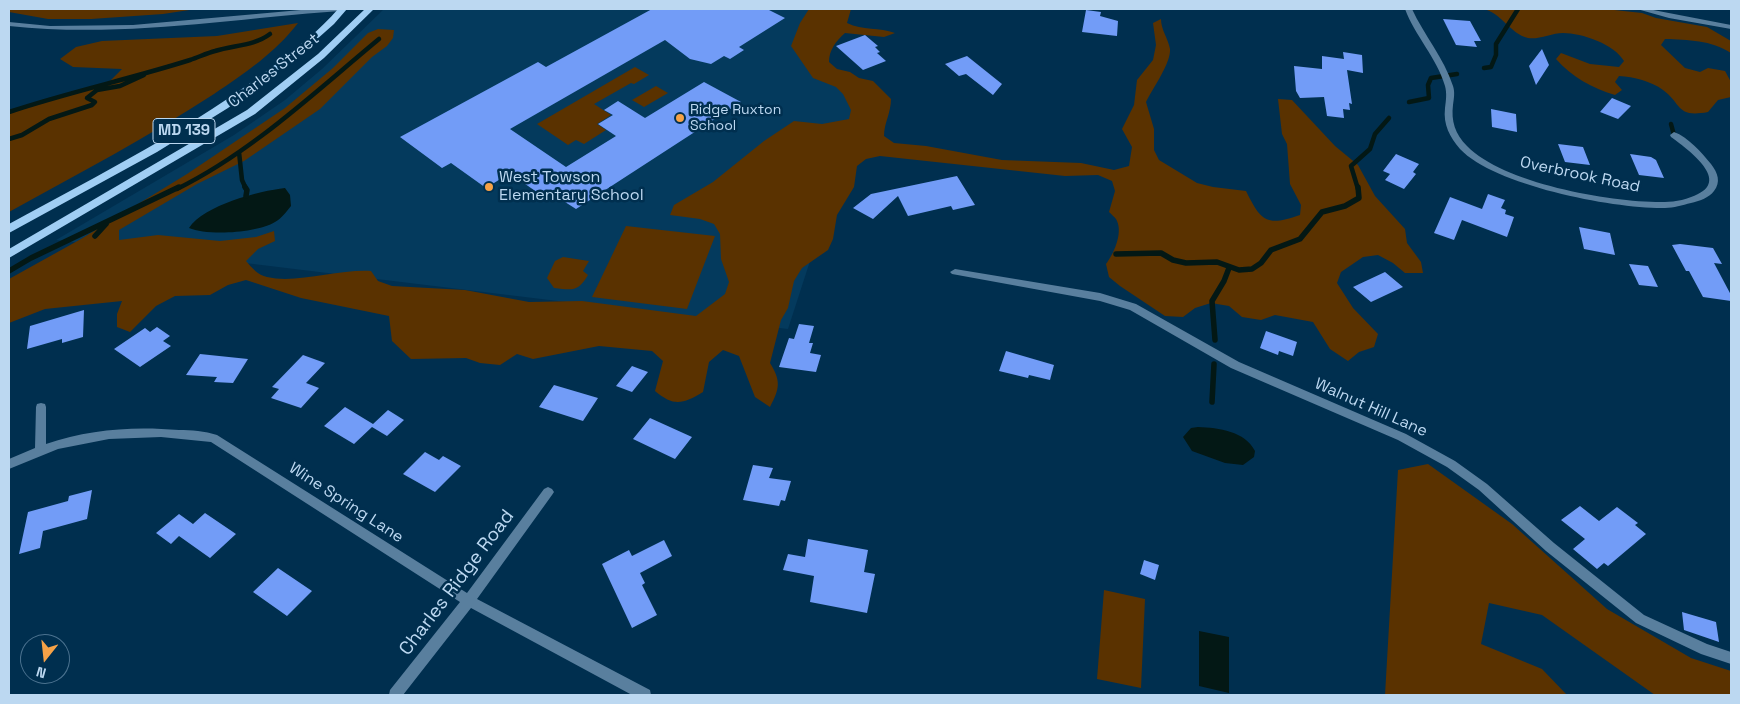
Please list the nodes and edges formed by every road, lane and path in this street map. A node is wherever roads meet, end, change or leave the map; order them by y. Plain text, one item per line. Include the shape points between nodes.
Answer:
1 (342, 9) edge
2 (370, 9) edge
3 (1408, 9) edge
4 (1641, 9) edge
5 (9, 24) edge
6 (1731, 27) edge
7 (1674, 136) dead end
8 (9, 229) edge
9 (9, 254) edge
10 (955, 272) dead end
11 (41, 407) dead end
12 (40, 450) junction
13 (9, 464) edge
14 (548, 492) dead end
15 (469, 601) junction
16 (1731, 658) edge
17 (395, 695) edge
18 (645, 695) edge

1 - 5 street via 118,28 55,29
1 - 8 main road, Charles Street / MD 139 via 283,63 228,103
2 - 9 main road, Charles Street / MD 139 via 321,56 251,112
3 - 7 street, Overbrook Road via 1449,86 1448,118 1452,131 1466,150 1504,174 1546,186 1642,204 1668,205 1706,196 1715,190 1718,181 1714,172 1706,159
4 - 6 street
10 - 16 street, Walnut Hill Lane via 1125,304 1235,365 1402,437 1451,464 1483,487 1550,547 1640,619 1705,650
11 - 12 street
12 - 13 street, Wine Spring Lane
12 - 15 street, Wine Spring Lane via 97,435 127,432 213,438
14 - 15 street, Charles Ridge Road
15 - 17 street, Charles Ridge Road
15 - 18 street, Wine Spring Lane

